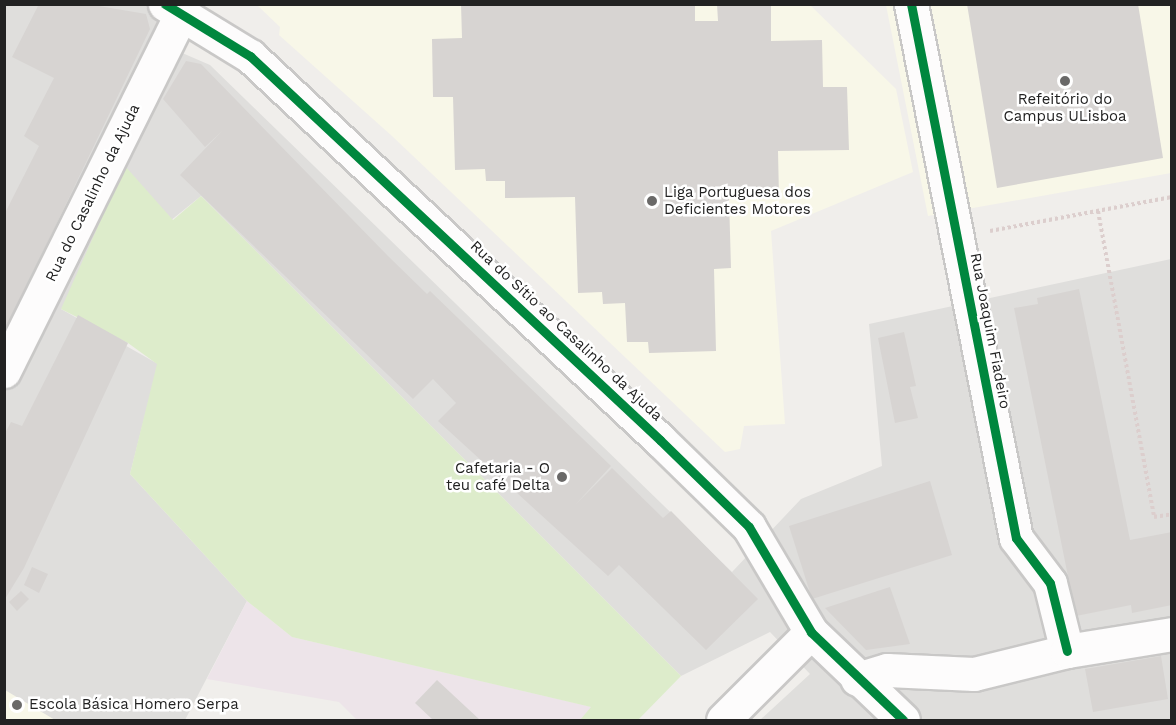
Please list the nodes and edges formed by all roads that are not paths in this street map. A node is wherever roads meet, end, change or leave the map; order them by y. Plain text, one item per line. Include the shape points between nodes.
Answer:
1 (911, 4) edge
2 (173, 9) edge
3 (4, 371) edge
4 (811, 632) junction
5 (1172, 634) edge
6 (1067, 651) junction
7 (857, 679) junction
8 (723, 720) edge
9 (903, 720) edge

1 - 6 street, Rua Joaquim Fiadeiro via 1016,538 1050,584
2 - 3 street, Rua do Casalinho da Ajuda
2 - 4 street, Rua do Sítio ao Casalinho da Ajuda via 250,56 660,440 749,527
4 - 7 street, Rua do Sítio ao Casalinho da Ajuda
4 - 8 street
5 - 6 street
6 - 7 street via 974,674 887,670
7 - 9 street, Rua do Sítio ao Casalinho da Ajuda

